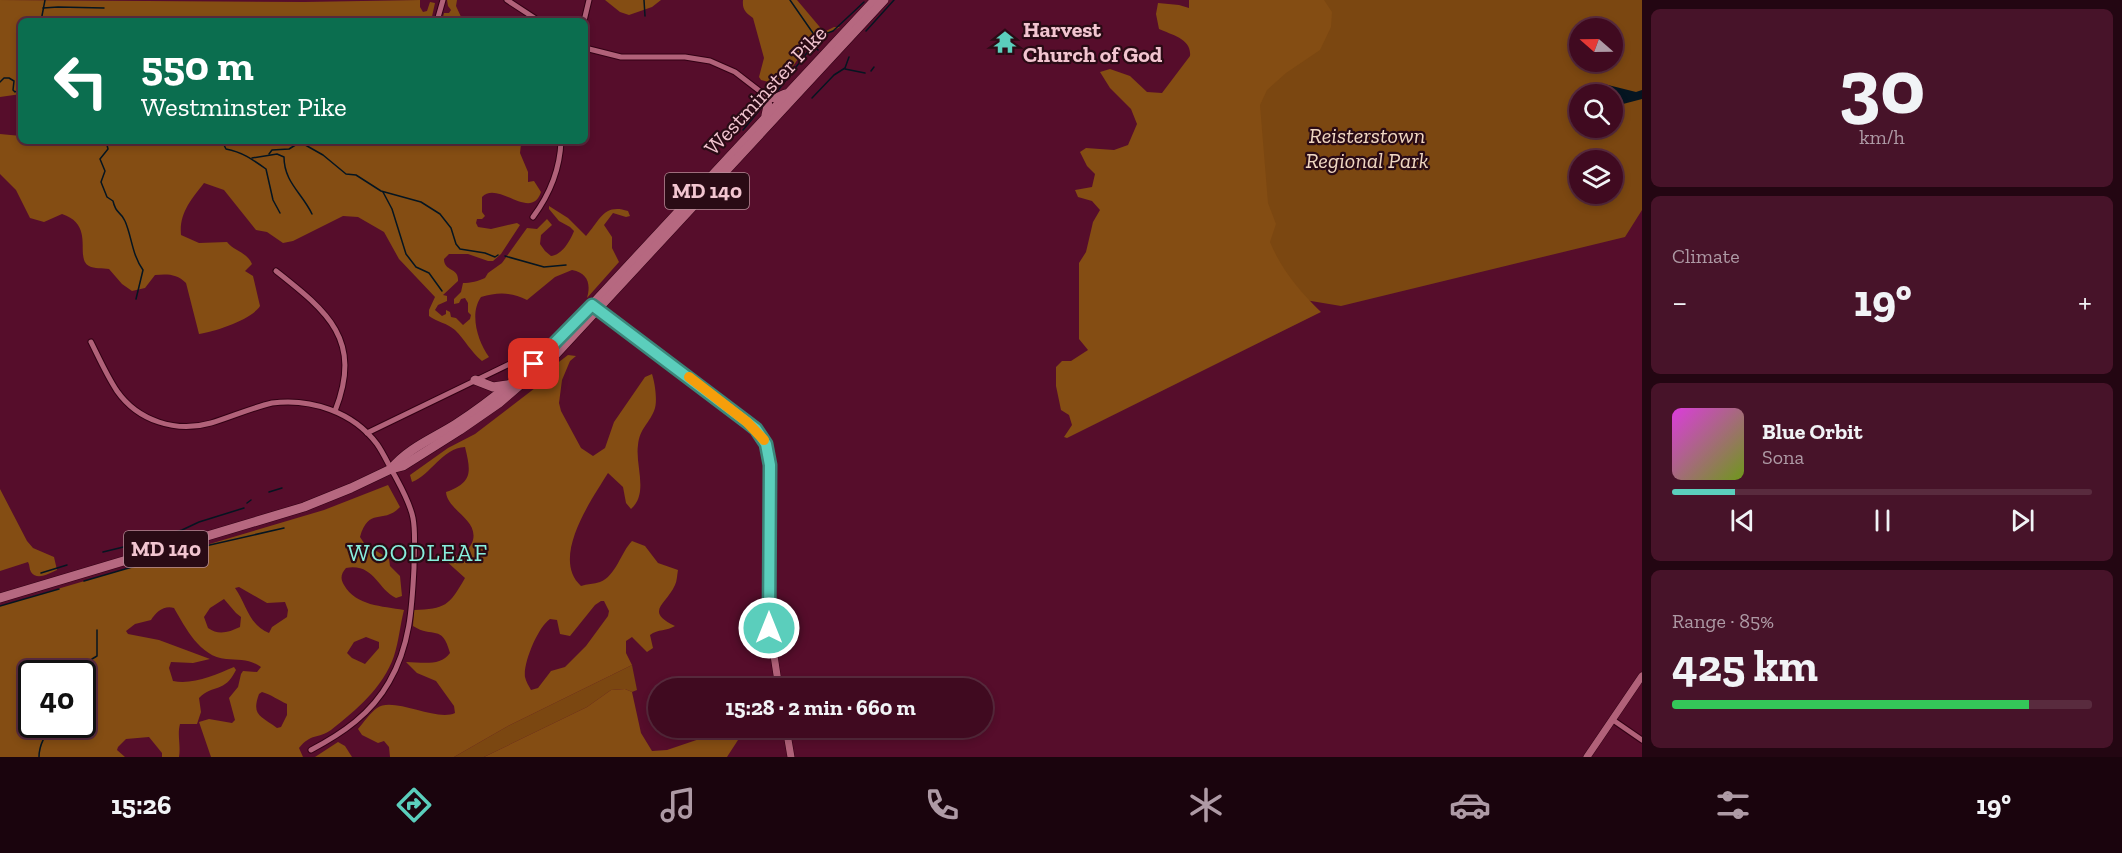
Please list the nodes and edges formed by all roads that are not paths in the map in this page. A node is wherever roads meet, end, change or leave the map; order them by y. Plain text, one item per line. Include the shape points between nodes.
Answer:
1 (443, 0) edge
2 (507, 0) edge
3 (589, 0) edge
4 (875, 0) edge
5 (884, 0) edge
6 (438, 18) edge
7 (534, 18) edge
8 (585, 18) edge
9 (588, 49) edge
10 (788, 93) junction
11 (766, 96) junction
12 (764, 120) junction
13 (561, 144) edge
14 (533, 217) dead end
15 (276, 271) dead end
16 (595, 307) junction
17 (91, 342) dead end
18 (522, 357) dead end
19 (475, 380) junction
20 (509, 384) junction
21 (335, 411) junction
22 (367, 433) junction
23 (391, 469) junction
24 (0, 598) edge
25 (1642, 676) edge
26 (777, 678) edge
27 (1612, 720) junction
28 (788, 738) edge
29 (1642, 740) edge
30 (312, 750) dead end
31 (791, 757) edge
32 (1587, 757) edge

1 - 6 street
2 - 7 street
3 - 8 street
4 - 10 highway, Westminster Pike / MD 140
5 - 16 highway, Westminster Pike / MD 140
9 - 11 street via 621,57 710,61 735,72
10 - 11 highway via 776,98
10 - 12 highway, Westminster Pike / MD 140
11 - 12 highway
12 - 16 highway, Westminster Pike / MD 140
13 - 14 street via 556,174
15 - 21 street via 324,311 339,338 345,378
16 - 20 highway, Westminster Pike / MD 140
16 - 23 highway, Westminster Pike / MD 140 via 557,353 499,403 403,466
16 - 26 street via 756,429 766,444 770,465 769,623
17 - 21 street via 122,397 144,415 169,425 202,425 282,402 312,404
18 - 19 street
19 - 20 highway via 493,387
19 - 22 street
20 - 23 highway, Westminster Pike / MD 140 via 455,425 400,458
21 - 22 street
22 - 23 street
23 - 24 highway, Westminster Pike / MD 140 via 304,507
23 - 30 street via 410,508 414,531 412,606 406,644 390,681 375,703 351,726
25 - 27 street
27 - 29 street
27 - 32 street
28 - 31 street

